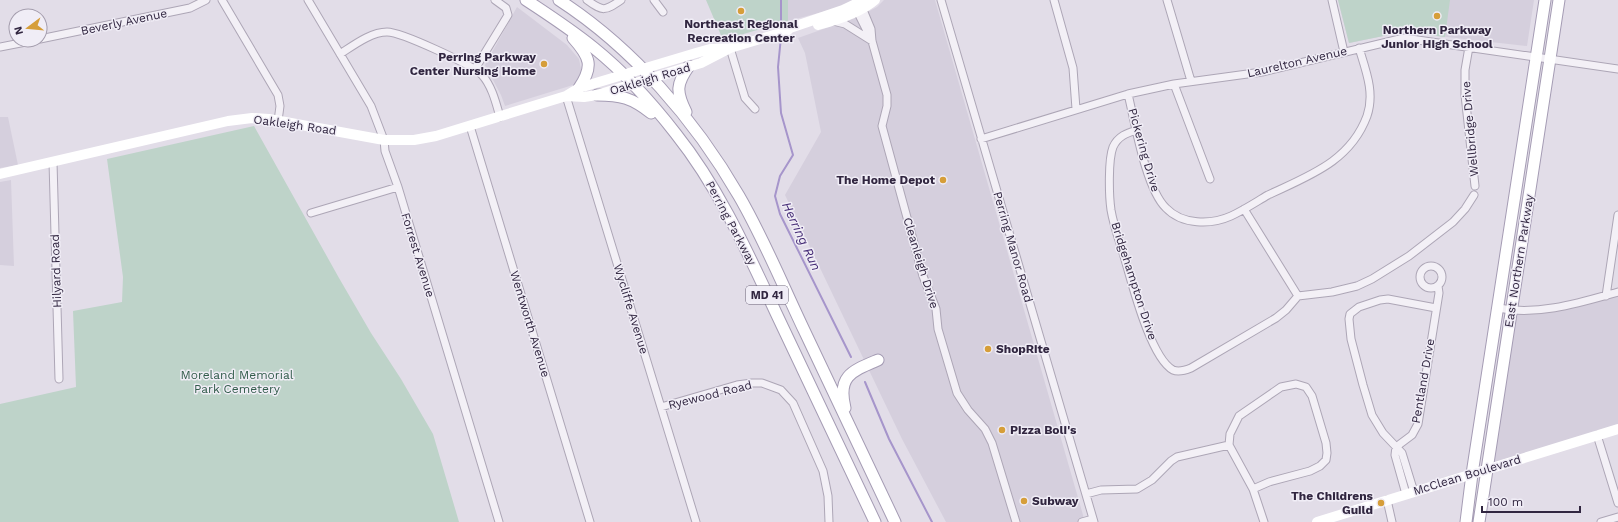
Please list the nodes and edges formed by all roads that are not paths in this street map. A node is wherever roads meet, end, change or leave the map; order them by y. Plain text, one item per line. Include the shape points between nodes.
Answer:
1 (206, 0) edge
2 (222, 0) edge
3 (308, 0) edge
4 (495, 0) edge
5 (526, 0) edge
6 (559, 0) edge
7 (587, 0) edge
8 (621, 0) edge
9 (654, 0) edge
10 (876, 0) edge
11 (941, 0) edge
12 (1054, 0) edge
13 (1167, 0) edge
14 (1332, 0) edge
15 (1546, 0) edge
16 (1559, 0) edge
17 (859, 5) edge
18 (663, 12) dead end
19 (558, 21) junction
20 (832, 21) junction
21 (787, 31) junction
22 (48, 37) edge
23 (872, 41) junction
24 (1469, 47) junction
25 (730, 48) junction
26 (1359, 48) junction
27 (1344, 52) junction
28 (340, 54) junction
29 (1536, 57) junction
30 (1550, 59) junction
31 (689, 66) junction
32 (641, 68) junction
33 (475, 69) junction
34 (1618, 70) edge
35 (622, 74) junction
36 (651, 78) junction
37 (1191, 81) junction
38 (632, 84) junction
39 (1174, 84) junction
40 (579, 88) junction
41 (1128, 94) junction
42 (597, 95) junction
43 (566, 96) junction
44 (755, 109) dead end
45 (1076, 109) junction
46 (500, 117) junction
47 (278, 121) junction
48 (470, 126) junction
49 (1137, 130) junction
50 (677, 134) junction
51 (981, 139) junction
52 (384, 140) junction
53 (709, 150) junction
54 (53, 162) junction
55 (0, 174) edge
56 (1210, 179) dead end
57 (1475, 186) dead end
58 (398, 187) junction
59 (1474, 195) dead end
60 (1244, 209) junction
61 (311, 213) dead end
62 (1618, 215) edge
63 (1438, 286) dead end
64 (1618, 292) edge
65 (1298, 296) junction
66 (1606, 296) junction
67 (1436, 308) junction
68 (1498, 308) junction
69 (1512, 311) junction
70 (878, 360) dead end
71 (59, 379) dead end
72 (661, 407) junction
73 (1618, 429) edge
74 (851, 430) junction
75 (1597, 435) junction
76 (1229, 445) junction
77 (1396, 447) junction
78 (1488, 469) junction
79 (1472, 474) junction
80 (1253, 489) junction
81 (1410, 493) junction
82 (1086, 494) junction
83 (1386, 500) junction
84 (1618, 503) edge
85 (1618, 517) edge
86 (1094, 520) edge
87 (500, 522) edge
88 (590, 522) edge
89 (696, 522) edge
90 (829, 522) edge
91 (875, 522) edge
92 (895, 522) edge
93 (1016, 522) edge
94 (1082, 522) edge
95 (1264, 522) edge
96 (1317, 522) edge
97 (1392, 522) edge
98 (1466, 522) edge
99 (1479, 522) edge
100 (1601, 522) edge

1 - 22 street, Beverly Avenue via 190,8
2 - 47 street via 278,95
3 - 28 street, Forrest Avenue
4 - 33 street via 506,8 508,15
5 - 19 main road, Perring Parkway / MD 41
6 - 32 main road, Perring Parkway / MD 41 via 608,36
7 - 8 street via 603,9
9 - 18 street
10 - 17 street, Oakleigh Road
11 - 51 street, Perring Manor Road
12 - 45 street via 1073,68
13 - 37 street
14 - 27 street
15 - 29 main road, East Northern Parkway
16 - 30 main road, East Northern Parkway
17 - 20 street, Oakleigh Road
17 - 21 street, Oakleigh Road
17 - 23 street, Cleanleigh Drive via 866,32
19 - 35 main road, Perring Parkway / MD 41 via 595,49
19 - 40 main road via 582,47 588,60 588,73
20 - 21 street, Oakleigh Road
20 - 23 street via 845,24
21 - 25 street, Oakleigh Road
23 - 93 street, Cleanleigh Drive via 887,95 882,126 923,276 936,309 938,329 957,394 985,429 992,443
24 - 26 street, Laurelton Avenue via 1404,38
24 - 29 street, Laurelton Avenue
24 - 57 street, Wellbridge Drive via 1465,70 1465,95
25 - 31 street, Oakleigh Road
25 - 32 street, Oakleigh Road via 696,52
25 - 44 street via 745,98
26 - 27 street, Laurelton Avenue
26 - 60 street, Pickering Drive via 1368,76 1371,97 1367,116 1356,138 1321,170
27 - 37 street, Laurelton Avenue via 1262,72
28 - 33 street via 376,34 388,32 399,34
28 - 52 street, Forrest Avenue via 371,106
29 - 30 street, Laurelton Avenue
29 - 68 main road, East Northern Parkway
30 - 34 street, Laurelton Avenue
30 - 69 main road, East Northern Parkway
31 - 36 street, Oakleigh Road
31 - 53 main road via 680,81 678,93 685,111
32 - 35 street, Oakleigh Road
32 - 36 main road, Perring Parkway / MD 41
33 - 46 street via 489,84
35 - 38 main road, Perring Parkway / MD 41
35 - 40 street, Oakleigh Road
36 - 38 street, Oakleigh Road
36 - 53 main road, Perring Parkway / MD 41 via 678,108
37 - 39 street, Laurelton Avenue
38 - 42 street, Oakleigh Road
38 - 50 main road, Perring Parkway / MD 41
39 - 41 street, Laurelton Avenue
39 - 56 street
40 - 43 street, Oakleigh Road
41 - 45 street, Laurelton Avenue
41 - 49 street, Pickering Drive
42 - 43 street, Oakleigh Road
42 - 50 main road via 632,99
43 - 46 street, Oakleigh Road
43 - 72 street, Wycliffe Avenue
45 - 51 street, Laurelton Avenue
46 - 48 street, Oakleigh Road
47 - 52 street, Oakleigh Road
47 - 54 street, Oakleigh Road via 252,118 228,121
48 - 52 street, Oakleigh Road via 422,139
48 - 88 street, Wentworth Avenue
49 - 60 street, Pickering Drive via 1155,194 1174,215 1194,222 1205,222 1231,216
49 - 65 street, Bridgehampton Drive via 1120,137 1113,148 1110,159 1111,211 1147,329 1155,348 1168,365 1180,371 1191,368 1276,318
50 - 91 main road, Perring Parkway / MD 41 via 709,181 738,233
51 - 82 street, Perring Manor Road
52 - 58 street, Forrest Avenue via 385,151
53 - 74 main road, Perring Parkway / MD 41 via 755,225
54 - 55 street, Oakleigh Road
54 - 71 street, Hilyard Road
58 - 61 street
58 - 87 street, Forrest Avenue
59 - 65 street via 1453,222 1383,273 1344,289
60 - 65 street
62 - 66 street
63 - 67 street, Pentland Drive
64 - 66 street
66 - 69 street via 1553,308
67 - 77 street, Pentland Drive via 1418,424 1412,435
67 - 77 street via 1388,299 1380,300 1359,307 1348,319 1372,414 1383,433
68 - 69 street
68 - 79 main road, East Northern Parkway
69 - 78 main road, East Northern Parkway
70 - 74 main road via 854,371 844,382 843,401
72 - 89 street, Wycliffe Avenue
72 - 90 street, Ryewood Road via 752,383 762,383 781,390 793,403 823,471 828,496
73 - 75 street, McClean Boulevard
74 - 92 main road, Perring Parkway / MD 41
75 - 78 street, McClean Boulevard
75 - 84 street
76 - 80 street
76 - 80 street via 1230,434 1239,416 1267,397 1290,385 1302,386 1309,391 1326,442 1326,460 1310,471
76 - 82 street via 1177,457 1152,480 1137,489 1101,490
77 - 81 street via 1395,455
78 - 79 street, McClean Boulevard
78 - 99 main road, East Northern Parkway
79 - 81 street, McClean Boulevard
79 - 98 main road, East Northern Parkway
80 - 95 street
81 - 83 street, McClean Boulevard
82 - 86 street, Perring Manor Road
83 - 96 street, McClean Boulevard
83 - 97 street
85 - 100 street
86 - 94 street

